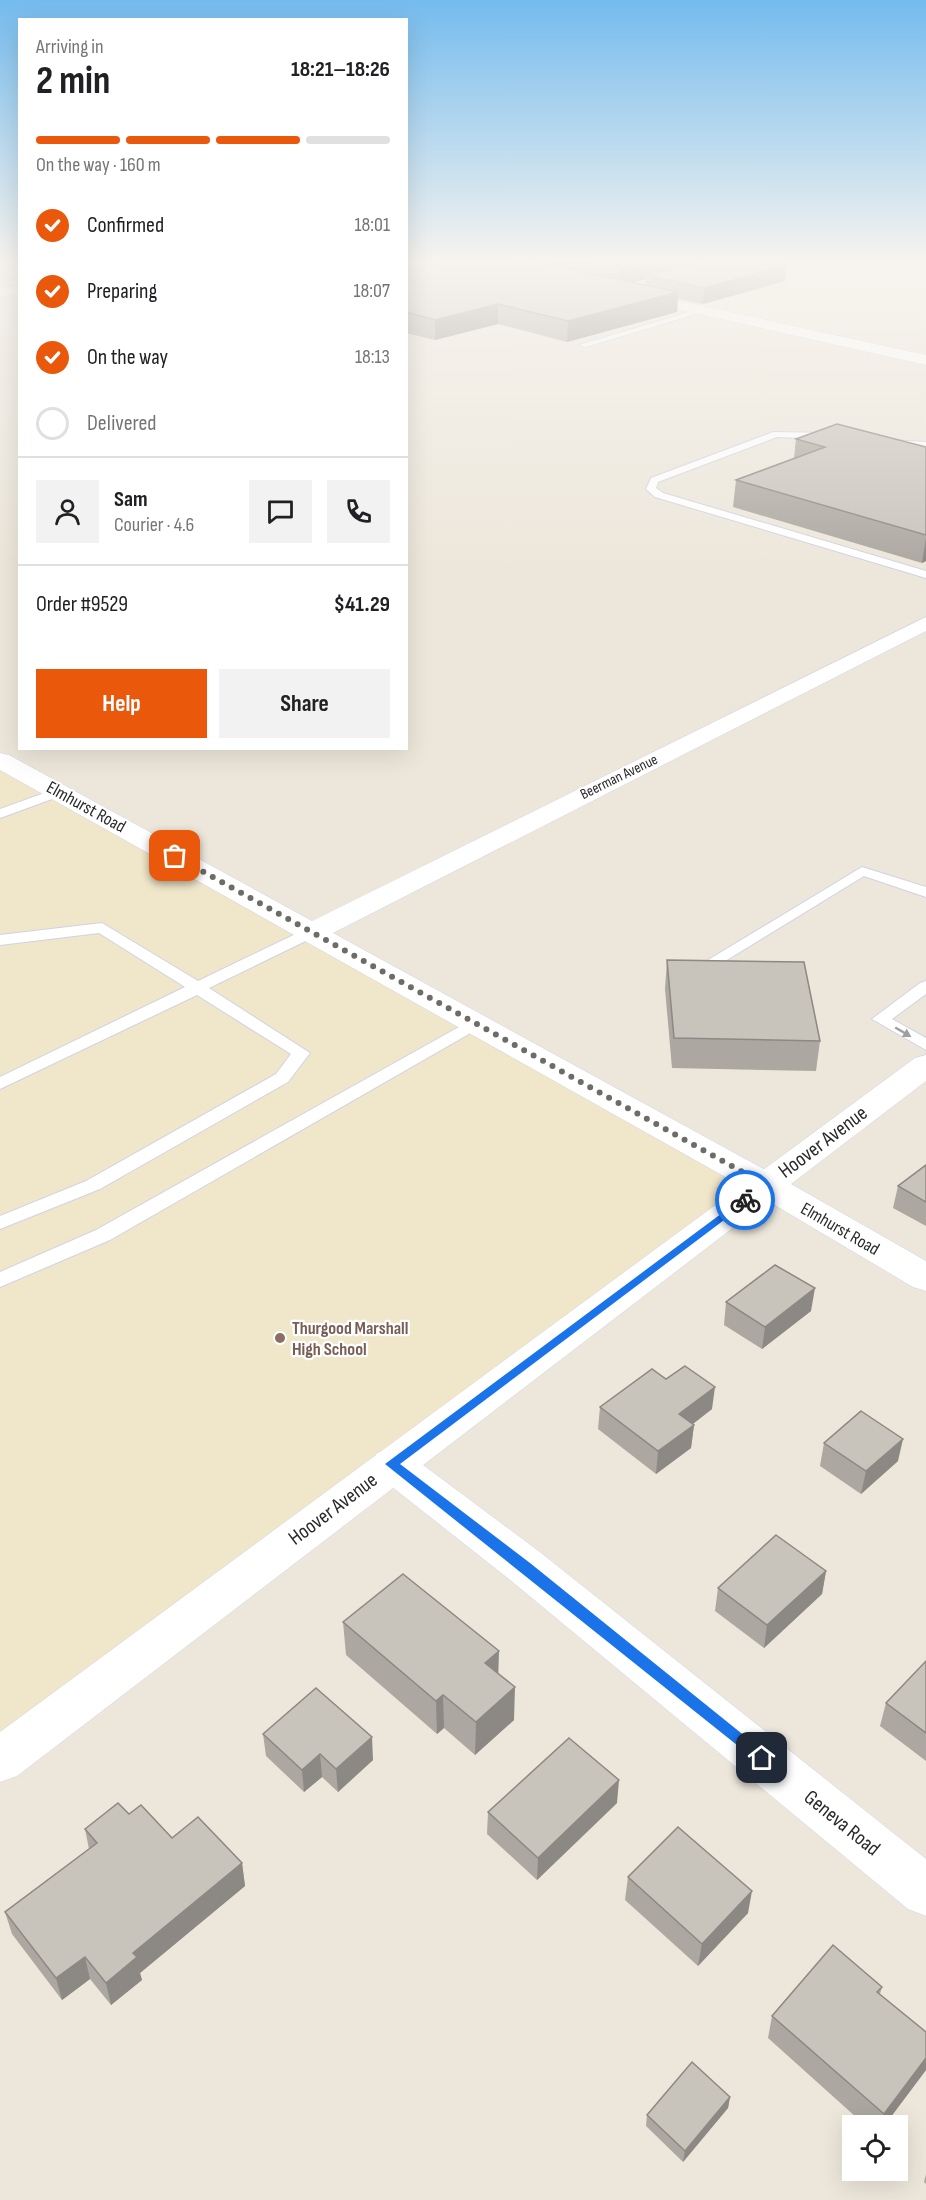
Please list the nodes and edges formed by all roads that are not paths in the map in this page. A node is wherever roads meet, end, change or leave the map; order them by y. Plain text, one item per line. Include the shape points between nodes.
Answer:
1 (841, 436) edge
2 (884, 441) edge
3 (926, 445) edge
4 (925, 574) edge
5 (926, 623) edge
6 (0, 760) edge
7 (58, 792) junction
8 (0, 814) edge
9 (926, 892) edge
10 (312, 932) junction
11 (0, 940) edge
12 (716, 960) edge
13 (926, 986) edge
14 (195, 987) junction
15 (476, 1023) junction
16 (926, 1045) edge
17 (926, 1065) edge
18 (0, 1084) edge
19 (766, 1185) junction
20 (0, 1223) edge
21 (926, 1278) edge
22 (0, 1280) edge
23 (392, 1464) junction
24 (0, 1760) edge
25 (926, 1892) edge

1 - 4 lane via 776,434 672,471 654,480 651,489 659,495
2 - 3 lane
5 - 10 street, Beerman Avenue
6 - 7 street, Elmhurst Road
7 - 8 lane
7 - 10 street, Elmhurst Road
9 - 12 lane via 862,871
10 - 14 lane
10 - 15 street, Elmhurst Road
11 - 14 lane via 102,928
13 -> 16 lane via 880,1018
14 - 18 lane
14 - 20 lane via 301,1053 282,1078 93,1185
15 - 19 street, Elmhurst Road
15 - 22 lane via 103,1235
17 - 19 street, Hoover Avenue
19 - 21 street, Elmhurst Road
19 - 23 street, Hoover Avenue
23 - 24 street, Hoover Avenue
23 - 25 street, Geneva Road via 525,1566

